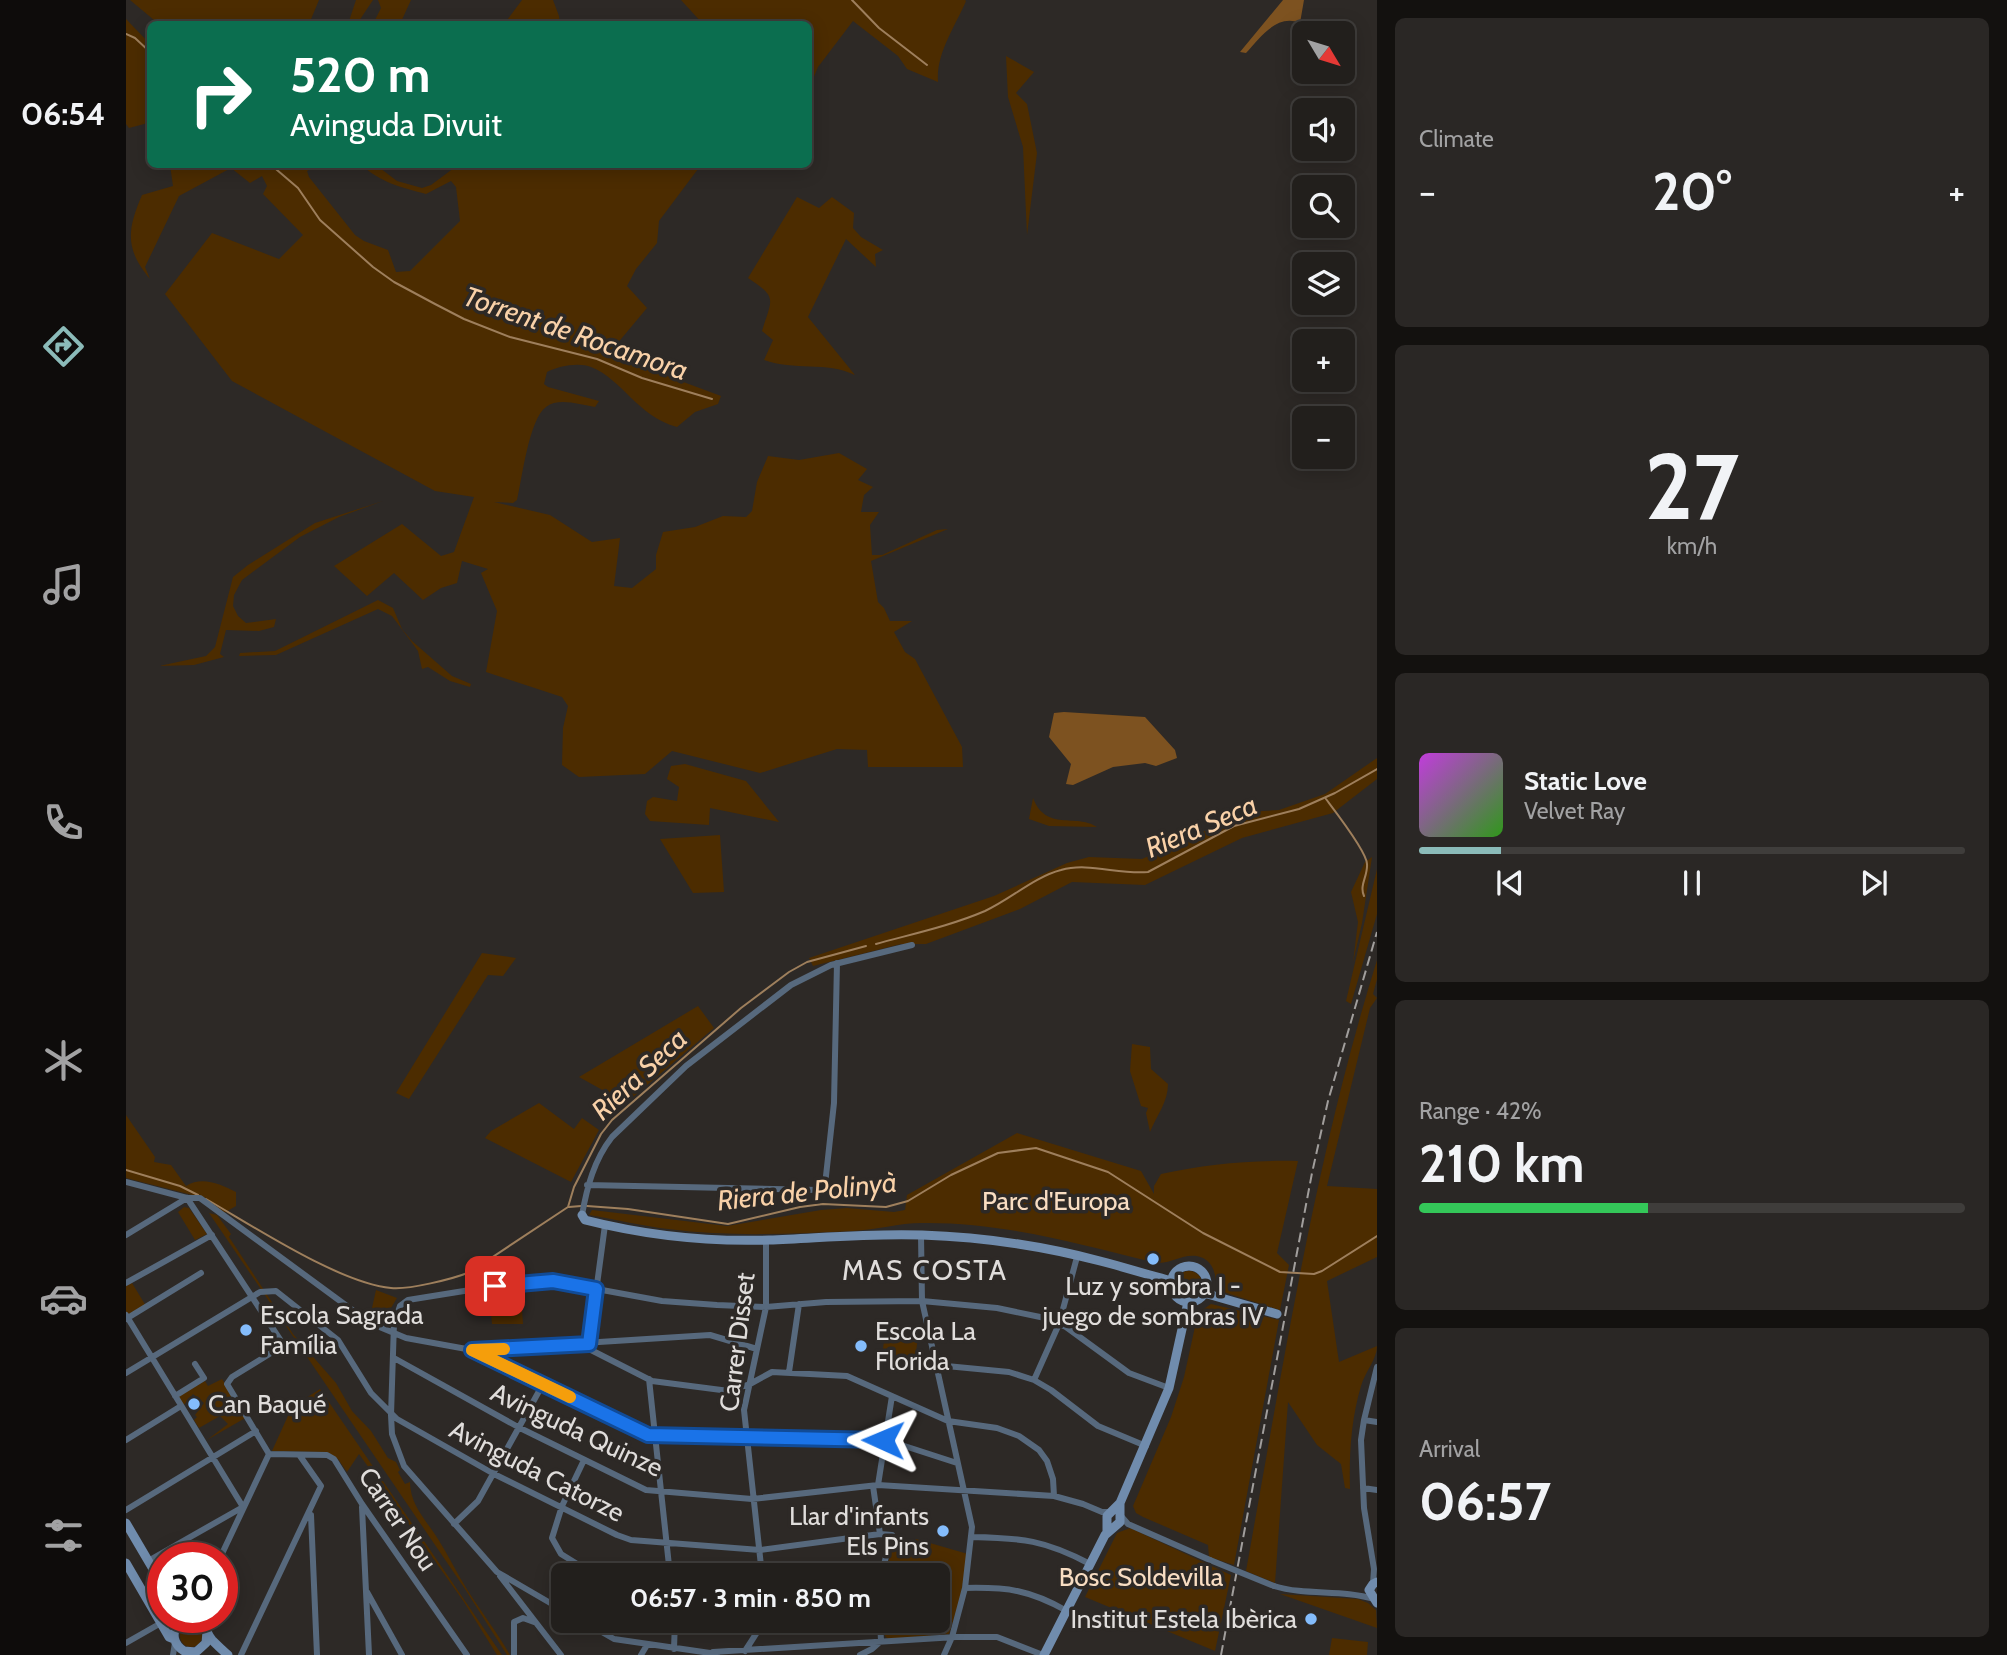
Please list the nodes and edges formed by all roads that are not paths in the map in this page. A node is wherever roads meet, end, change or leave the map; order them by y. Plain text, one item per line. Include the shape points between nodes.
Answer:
1 (912, 945) dead end
2 (837, 963) junction
3 (126, 1182) edge
4 (587, 1185) junction
5 (190, 1198) junction
6 (582, 1215) joint
7 (605, 1225) junction
8 (126, 1235) edge
9 (212, 1235) junction
10 (921, 1235) junction
11 (766, 1240) junction
12 (1077, 1256) junction
13 (201, 1273) dead end
14 (1172, 1281) junction
15 (126, 1283) edge
16 (596, 1289) junction
17 (1204, 1293) junction
18 (253, 1296) junction
19 (922, 1301) junction
20 (1188, 1302) junction
21 (799, 1304) junction
22 (766, 1307) junction
23 (1277, 1314) dead end
24 (127, 1318) edge
25 (1059, 1324) junction
26 (394, 1334) junction
27 (589, 1344) junction
28 (757, 1349) junction
29 (472, 1350) junction
30 (151, 1357) junction
31 (394, 1358) junction
32 (195, 1364) dead end
33 (936, 1365) junction
34 (1377, 1367) edge
35 (789, 1372) junction
36 (126, 1373) edge
37 (649, 1379) junction
38 (1034, 1380) junction
39 (543, 1384) junction
40 (750, 1384) junction
41 (1170, 1388) junction
42 (1373, 1392) edge
43 (175, 1396) junction
44 (892, 1396) junction
45 (181, 1406) junction
46 (391, 1415) junction
47 (1364, 1420) junction
48 (948, 1421) junction
49 (1377, 1422) edge
50 (520, 1428) junction
51 (256, 1431) junction
52 (656, 1436) junction
53 (747, 1437) junction
54 (126, 1440) edge
55 (883, 1440) junction
56 (1146, 1446) junction
57 (269, 1454) junction
58 (300, 1456) junction
59 (212, 1457) junction
60 (584, 1460) junction
61 (957, 1463) junction
62 (494, 1474) junction
63 (876, 1485) junction
64 (1363, 1488) junction
65 (1377, 1490) edge
66 (662, 1492) junction
67 (964, 1492) junction
68 (1054, 1496) junction
69 (752, 1499) junction
70 (362, 1504) junction
71 (562, 1506) junction
72 (243, 1507) junction
73 (126, 1510) edge
74 (310, 1513) junction
75 (1114, 1518) junction
76 (126, 1523) edge
77 (454, 1524) junction
78 (880, 1534) junction
79 (972, 1537) junction
80 (180, 1542) edge
81 (227, 1542) edge
82 (667, 1544) junction
83 (760, 1550) junction
84 (147, 1558) edge
85 (126, 1563) edge
86 (576, 1563) edge
87 (669, 1563) edge
88 (761, 1563) edge
89 (884, 1563) edge
90 (1090, 1564) junction
91 (1376, 1571) edge
92 (497, 1572) junction
93 (1374, 1584) edge
94 (965, 1588) junction
95 (366, 1589) junction
96 (1353, 1593) junction
97 (147, 1599) edge
98 (1376, 1601) edge
99 (551, 1603) edge
100 (1068, 1611) junction
101 (536, 1622) junction
102 (147, 1631) edge
103 (167, 1633) edge
104 (175, 1633) edge
105 (206, 1633) edge
106 (211, 1633) edge
107 (604, 1633) edge
108 (675, 1633) edge
109 (757, 1633) edge
110 (881, 1633) edge
111 (953, 1637) junction
112 (175, 1641) junction
113 (881, 1641) junction
114 (126, 1643) edge
115 (647, 1645) junction
116 (674, 1649) junction
117 (202, 1650) edge
118 (745, 1651) junction
119 (224, 1652) edge
120 (188, 1654) edge
121 (716, 1654) edge
122 (173, 1655) edge
123 (241, 1655) edge
124 (317, 1655) edge
125 (369, 1655) edge
126 (402, 1655) edge
127 (467, 1655) edge
128 (514, 1655) edge
129 (561, 1655) edge
130 (641, 1655) edge
131 (860, 1655) edge
132 (944, 1655) edge
133 (1043, 1655) edge

1 - 2 street
2 - 4 street via 791,985 686,1066 602,1149
2 - 4 street via 834,1103 825,1185 818,1190
3 - 5 street
4 - 6 street
5 - 8 street
5 - 9 street
5 - 26 street via 200,1198 370,1323
6 - 7 main road
7 - 11 main road via 691,1237
7 - 16 street
9 - 15 street
9 - 18 street
10 - 11 main road
10 - 12 main road via 1010,1243
10 - 19 street
11 - 22 street, Carrer Disset
12 - 14 main road
12 - 25 street
13 - 24 street
14 - 17 main road via 1177,1271 1193,1267 1206,1278
14 - 20 main road via 1176,1296
16 - 22 street via 662,1301
16 - 26 street via 553,1281 424,1296 400,1306
16 - 27 street
17 - 20 main road
17 - 23 main road
18 - 30 street
18 - 46 street via 265,1290 282,1293 338,1340 366,1386
18 - 51 street via 281,1341 279,1348 227,1384
19 - 21 street
19 - 25 street via 1022,1312
19 - 33 street
20 - 41 main road
21 - 22 street
21 - 35 street
22 - 28 street, Carrer Disset
24 - 30 street
25 - 38 street
25 - 41 street via 1129,1373
26 - 29 street
26 - 31 street
27 - 28 street via 710,1335
27 - 29 street
27 - 37 street via 591,1350
28 - 40 street, Carrer Disset
29 - 39 street
30 - 36 street
30 - 43 street
31 - 46 street
31 - 50 street, Avinguda Quinze
32 - 43 street via 204,1378
33 - 38 street via 1009,1372
33 - 48 street
34 - 42 street
35 - 40 street via 772,1372
35 - 44 street via 848,1376
37 - 40 street via 729,1391
37 - 52 street
38 - 56 street via 1098,1426
39 - 50 street
39 - 52 street
40 - 53 street, Carrer Disset via 744,1410
41 - 56 main road
42 - 47 street
43 - 45 street
44 - 48 street
44 - 55 street
45 - 54 street
45 - 59 street
46 - 62 street, Avinguda Catorze
46 - 77 street via 392,1434 404,1466
47 - 49 street
47 - 64 street
48 - 61 street
48 - 68 street via 997,1428 1039,1450 1053,1479
50 - 60 street, Avinguda Quinze
50 - 62 street
51 - 57 street
51 - 59 street
52 - 53 street
52 - 66 street
53 - 55 street
53 - 69 street, Carrer Disset
55 - 61 street
55 - 63 street
56 - 75 main road
57 - 58 street, Carrer Nou
57 - 72 street
58 - 70 street, Carrer Nou via 334,1459
58 - 74 street via 321,1486
59 - 72 street
59 - 73 street
60 - 66 street, Avinguda Quinze via 646,1490
60 - 71 street
61 - 67 street
62 - 71 street, Avinguda Catorze
62 - 77 street via 478,1501
63 - 67 street, Avinguda Quinze
63 - 69 street, Avinguda Quinze
63 - 78 street
64 - 65 street
64 - 91 street
66 - 69 street, Avinguda Quinze
66 - 82 street
67 - 68 street, Avinguda Quinze
67 - 79 street
68 - 75 street, Avinguda Quinze
69 - 83 street, Carrer Disset
70 - 95 street
70 - 127 street, Carrer Nou
71 - 82 street, Avinguda Catorze via 631,1540
71 - 86 street via 552,1538 561,1554
72 - 80 street
72 - 81 street
74 - 123 street
74 - 124 street
75 - 90 main road
75 - 96 street, Avinguda Quinze, bridge via 1274,1586
76 - 84 main road
77 - 92 street
78 - 83 street, Avinguda Catorze
78 - 89 street via 892,1535
79 - 90 street via 1044,1543
79 - 94 street
82 - 83 street, Avinguda Catorze
82 - 87 street
83 - 88 street, Carrer Disset
85 - 97 main road
90 - 100 main road
91 - 93 street
92 - 99 street
92 - 101 street
93 - 96 street
93 - 98 main road via 1370,1593
94 - 100 street via 1015,1590
94 - 111 street
95 - 125 street
95 - 126 street
96 - 98 street
100 - 133 main road
101 - 128 street via 523,1618 514,1622
101 - 129 street
102 - 114 street
103 - 112 main road
104 - 112 main road
105 - 117 main road
106 - 119 main road
107 - 115 street
108 - 116 street
109 - 118 street
110 - 113 street
111 - 113 street
111 - 132 street
111 - 133 street via 997,1637
112 - 120 main road
112 - 122 street
113 - 118 street
113 - 131 street
115 - 116 street
115 - 130 street
116 - 121 street
117 - 119 main road
117 - 120 main road
118 - 121 street

